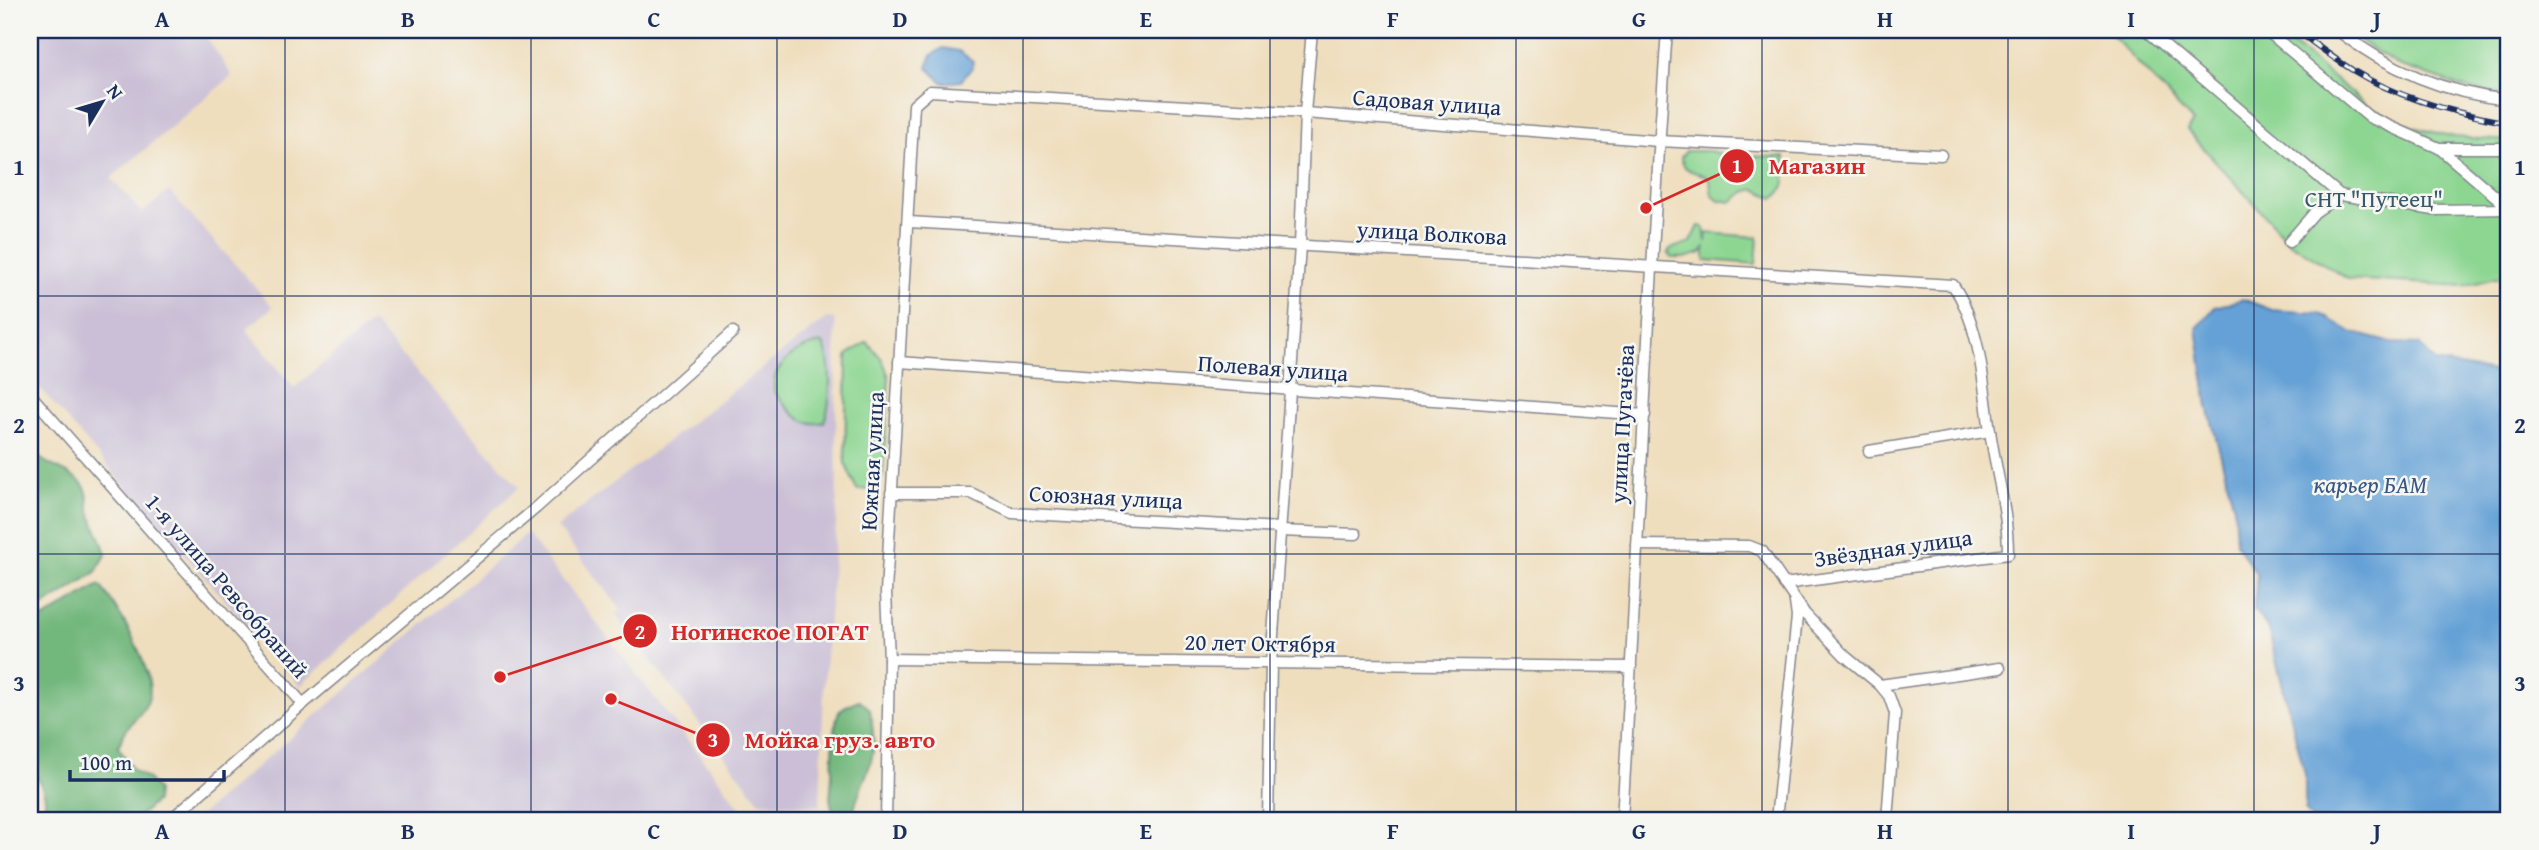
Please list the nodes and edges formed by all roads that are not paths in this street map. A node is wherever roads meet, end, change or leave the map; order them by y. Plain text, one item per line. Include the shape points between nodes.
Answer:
1 (1312, 30) edge
2 (1667, 30) edge
3 (2146, 30) edge
4 (2266, 30) edge
5 (2337, 30) edge
6 (2509, 100) edge
7 (915, 105) joint
8 (1305, 113) junction
9 (1659, 141) junction
10 (2439, 148) junction
11 (2509, 148) edge
12 (1941, 155) dead end
13 (2340, 195) junction
14 (2509, 209) edge
15 (909, 222) junction
16 (2289, 242) dead end
17 (1300, 246) junction
18 (1650, 267) junction
19 (733, 332) dead end
20 (899, 362) junction
21 (1290, 390) junction
22 (30, 394) edge
23 (1645, 415) junction
24 (1990, 431) junction
25 (1869, 451) dead end
26 (891, 493) junction
27 (1280, 529) junction
28 (1356, 534) dead end
29 (1637, 545) junction
30 (1784, 584) junction
31 (1795, 599) junction
32 (889, 659) junction
33 (1271, 664) junction
34 (1631, 667) junction
35 (2000, 668) dead end
36 (1880, 685) junction
37 (303, 704) junction
38 (170, 820) edge
39 (886, 820) edge
40 (1269, 820) edge
41 (1622, 820) edge
42 (1776, 820) edge
43 (1887, 820) edge

1 - 8 street
2 - 9 street, улица Пугачёва
3 - 13 street
4 - 10 street via 2369,117
5 - 6 street via 2395,69 2476,97
7 - 8 street, Садовая улица via 930,91
7 - 15 street, Южная улица
8 - 9 street, Садовая улица
8 - 17 street
9 - 12 street, Садовая улица
9 - 18 street, улица Пугачёва
10 - 11 street
10 - 14 street
13 - 14 street via 2434,209
13 - 16 street via 2315,212
15 - 17 street, улица Волкова
15 - 20 street, Южная улица
17 - 18 street, улица Волкова
17 - 21 street
18 - 23 street, улица Пугачёва
18 - 24 street, улица Волкова via 1953,285 1972,330
19 - 37 street via 529,514
20 - 21 street, Полевая улица
20 - 26 street, Южная улица
21 - 23 street, Полевая улица
21 - 27 street
22 - 37 street, 1-я улица Ревсобраний
23 - 29 street, улица Пугачёва
24 - 25 street
24 - 30 street, Звёздная улица via 2008,529 2008,554
26 - 27 street, Союзная улица via 971,493 1012,513
26 - 32 street, Южная улица via 886,592
27 - 28 street, Союзная улица
27 - 33 street
29 - 30 street via 1749,546 1762,551
29 - 34 street, улица Пугачёва
30 - 31 street
31 - 36 street via 1845,656
31 - 42 street via 1797,617
32 - 33 street, 20 лет Октября
32 - 39 street, Южная улица
33 - 34 street, 20 лет Октября
33 - 40 street
34 - 41 street, улица Пугачёва
35 - 36 street
36 - 43 street via 1895,713
37 - 38 street, 1-я улица Ревсобраний

